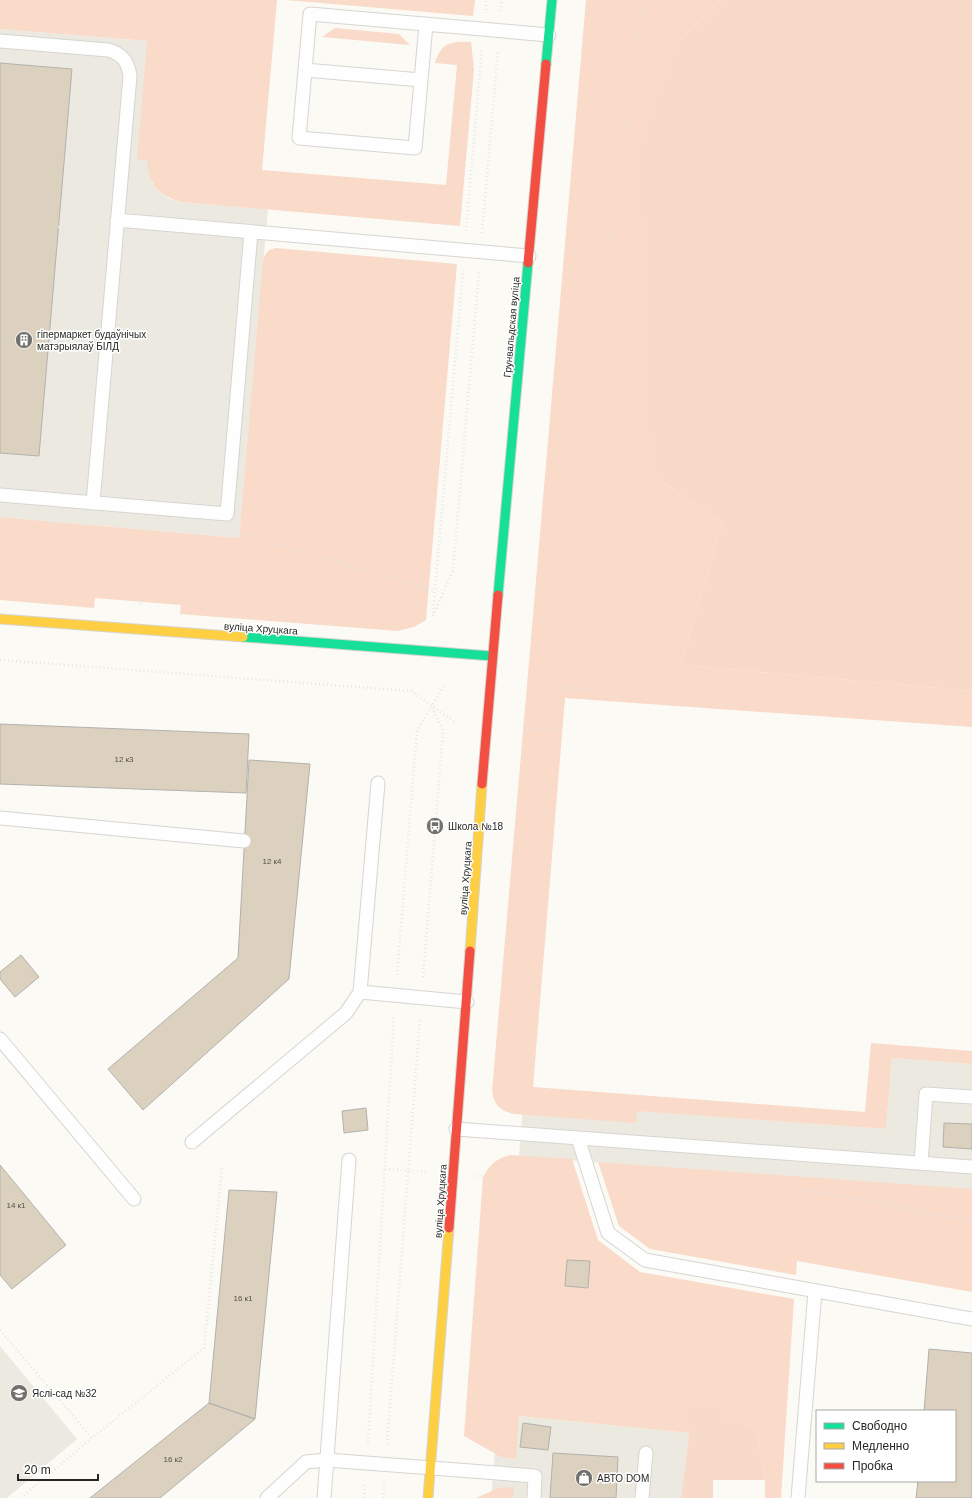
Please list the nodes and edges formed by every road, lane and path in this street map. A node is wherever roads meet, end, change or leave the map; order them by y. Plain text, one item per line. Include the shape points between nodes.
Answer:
1 (486, 0) edge
2 (502, 0) edge
3 (552, 0) edge
4 (647, 0) edge
5 (426, 24) junction
6 (484, 29) junction
7 (499, 30) junction
8 (549, 35) junction
9 (0, 41) edge
10 (78, 65) dead end
11 (305, 70) junction
12 (421, 80) junction
13 (117, 220) junction
14 (252, 232) junction
15 (465, 250) junction
16 (481, 251) junction
17 (529, 256) junction
18 (0, 458) edge
19 (43, 462) junction
20 (55, 462) dead end
21 (0, 495) edge
22 (93, 503) junction
23 (50, 517) dead end
24 (235, 532) dead end
25 (435, 591) junction
26 (145, 608) dead end
27 (0, 619) edge
28 (492, 656) junction
29 (0, 660) edge
30 (444, 686) dead end
31 (432, 707) junction
32 (456, 723) dead end
33 (523, 728) dead end
34 (378, 783) dead end
35 (0, 818) edge
36 (244, 841) dead end
37 (360, 992) junction
38 (395, 996) junction
39 (421, 998) junction
40 (467, 1002) junction
41 (0, 1039) edge
42 (972, 1097) edge
43 (456, 1129) junction
44 (578, 1138) junction
45 (192, 1142) dead end
46 (349, 1160) dead end
47 (921, 1163) junction
48 (972, 1167) edge
49 (222, 1168) dead end
50 (774, 1173) dead end
51 (134, 1199) dead end
52 (972, 1221) edge
53 (815, 1291) junction
54 (972, 1319) edge
55 (0, 1330) edge
56 (92, 1438) junction
57 (646, 1453) dead end
58 (327, 1460) junction
59 (367, 1463) junction
60 (386, 1464) junction
61 (430, 1468) junction
62 (21, 1498) edge
63 (267, 1498) edge
64 (324, 1498) edge
65 (364, 1498) edge
66 (383, 1498) edge
67 (428, 1498) edge
68 (534, 1498) edge
69 (642, 1498) edge
70 (798, 1498) edge

1 - 6 path
2 - 7 path
3 - 8 main road, Грунвальдская вуліца
4 - 33 path via 642,14 606,258 602,677 590,690 565,687 555,698 553,731
5 - 6 lane
5 - 11 lane via 310,14
5 - 12 lane
6 - 7 lane
6 - 15 path
7 - 8 lane
7 - 16 path
8 - 17 main road, Грунвальдская вуліца
9 - 13 lane via 108,50 124,58 130,76
10 - 19 path
11 - 12 lane
11 - 12 lane via 299,138 307,139 415,148
13 - 14 lane
13 - 22 lane
14 - 15 lane
14 - 22 lane via 227,514
15 - 16 lane
15 - 25 path
16 - 17 lane
16 - 25 path via 453,570 433,616
17 - 28 main road, Грунвальдская вуліца
18 - 19 path
19 - 20 path
21 - 22 lane
23 - 26 path
24 - 25 path
27 - 28 main road, вуліца Хруцкага
28 - 40 main road, вуліца Хруцкага
29 - 31 path via 411,691
30 - 31 path
31 - 32 path
31 - 38 path via 417,731
31 - 39 path via 443,731
34 - 37 lane
35 - 36 lane
37 - 38 lane
37 - 45 lane via 346,1013
38 - 39 lane
38 - 59 path
39 - 40 lane
39 - 60 path
40 - 43 main road, вуліца Хруцкага
41 - 51 lane
42 - 47 lane via 926,1094
43 - 44 lane
43 - 61 main road, вуліца Хруцкага
44 - 47 lane
44 - 53 lane via 608,1233 645,1260
46 - 58 lane
47 - 48 lane
49 - 56 path via 204,1348
50 - 52 path via 791,1187
53 - 54 lane
53 - 70 lane
55 - 56 path
56 - 62 path
57 - 69 lane
58 - 59 lane
58 - 63 lane via 306,1462
58 - 64 lane
59 - 60 lane
59 - 65 path
60 - 61 lane
60 - 66 path
61 - 67 main road, вуліца Хруцкага
61 - 68 lane via 536,1476

